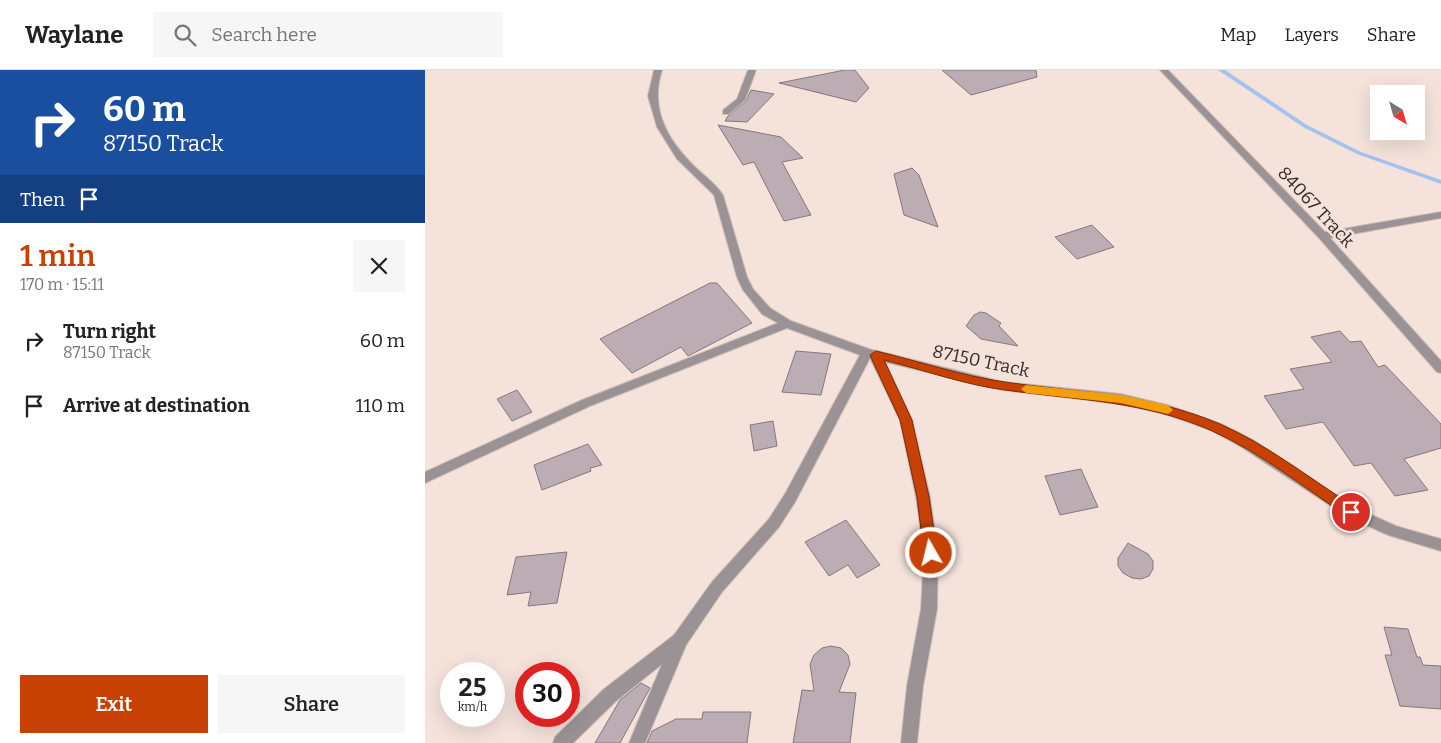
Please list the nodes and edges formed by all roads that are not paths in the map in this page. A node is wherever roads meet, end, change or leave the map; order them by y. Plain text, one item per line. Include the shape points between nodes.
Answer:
1 (658, 70) edge
2 (752, 70) edge
3 (1165, 70) edge
4 (726, 112) dead end
5 (1441, 215) edge
6 (1323, 236) junction
7 (787, 324) junction
8 (871, 354) junction
9 (1441, 369) edge
10 (425, 478) edge
11 (1441, 545) edge
12 (680, 640) junction
13 (561, 743) edge
14 (637, 743) edge
15 (909, 743) edge

1 - 7 street, 87150 Track via 652,97 661,127 695,172 716,190 748,290 766,311
2 - 4 street via 741,100
3 - 6 street, 84067 Track
5 - 6 street
6 - 9 street, 84067 Track
7 - 8 street, 87150 Track
7 - 10 street via 585,403
8 - 11 street, 87150 Track via 1003,386 1121,399 1167,410 1216,427 1248,444 1351,512 1393,532
8 - 12 street via 774,523 717,587
8 - 15 street via 906,420 931,553 929,609
12 - 13 street via 610,695
12 - 14 street

